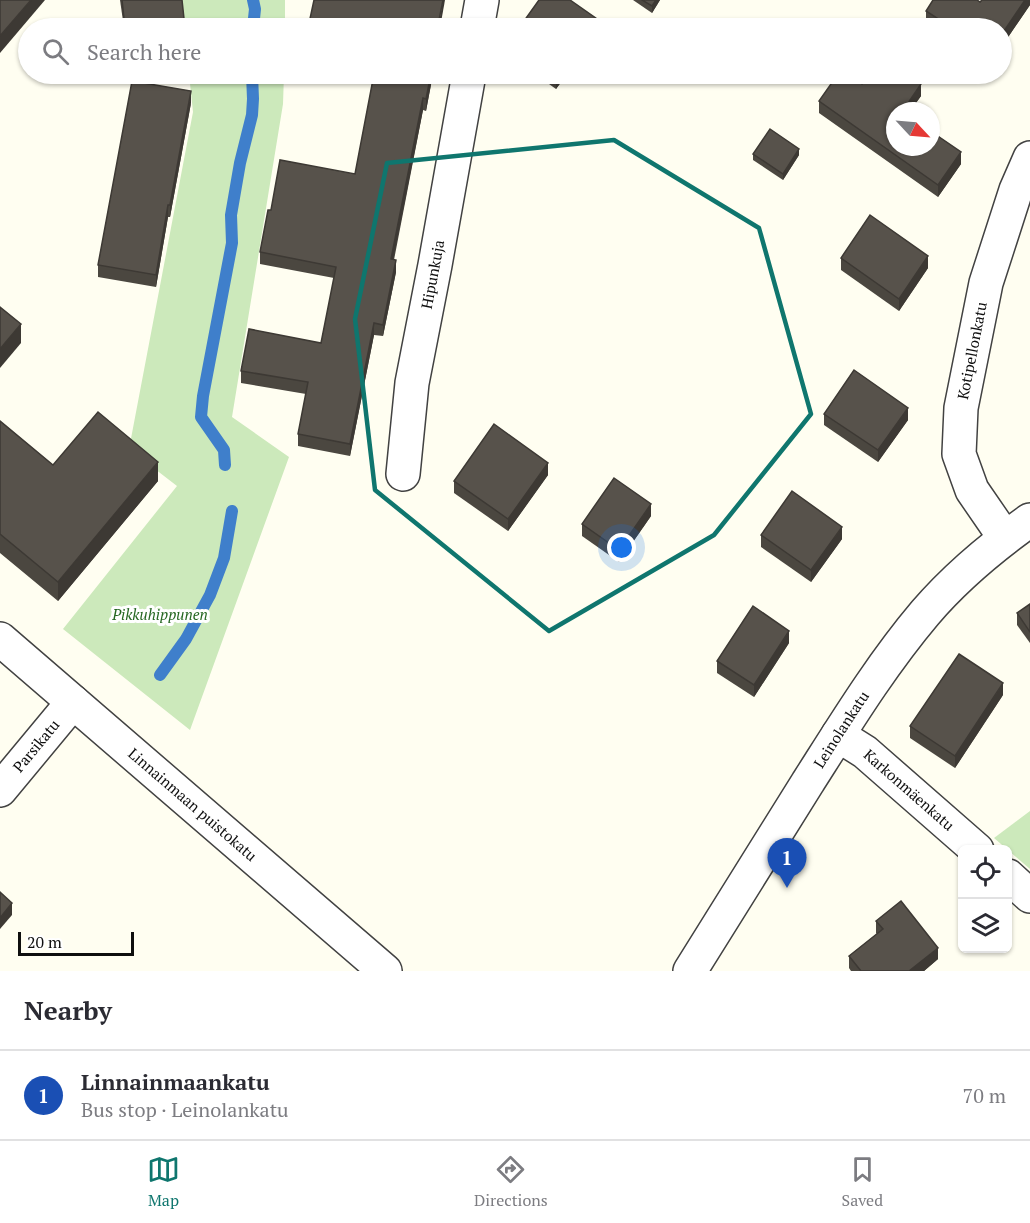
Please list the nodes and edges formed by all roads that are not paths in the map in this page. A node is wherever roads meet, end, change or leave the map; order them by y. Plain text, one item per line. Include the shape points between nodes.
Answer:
1 (482, 0) edge
2 (479, 18) edge
3 (467, 84) edge
4 (1030, 158) edge
5 (403, 474) dead end
6 (1018, 529) edge
7 (0, 639) edge
8 (73, 702) junction
9 (838, 735) junction
10 (0, 789) edge
11 (972, 845) edge
12 (1012, 880) edge
13 (1030, 896) edge
14 (385, 971) edge
15 (690, 971) edge

1 - 2 street
3 - 5 street, Hipunkuja via 412,383
4 - 6 street, Kotipellonkatu via 986,283 961,408 959,454 972,490
6 - 9 street, Leinolankatu via 926,612
7 - 8 street, Linnainmaan puistokatu
8 - 10 street, Parsikatu
8 - 14 street, Linnainmaan puistokatu
9 - 11 street, Karkonmäenkatu via 865,752
9 - 15 street, Leinolankatu
12 - 13 street

